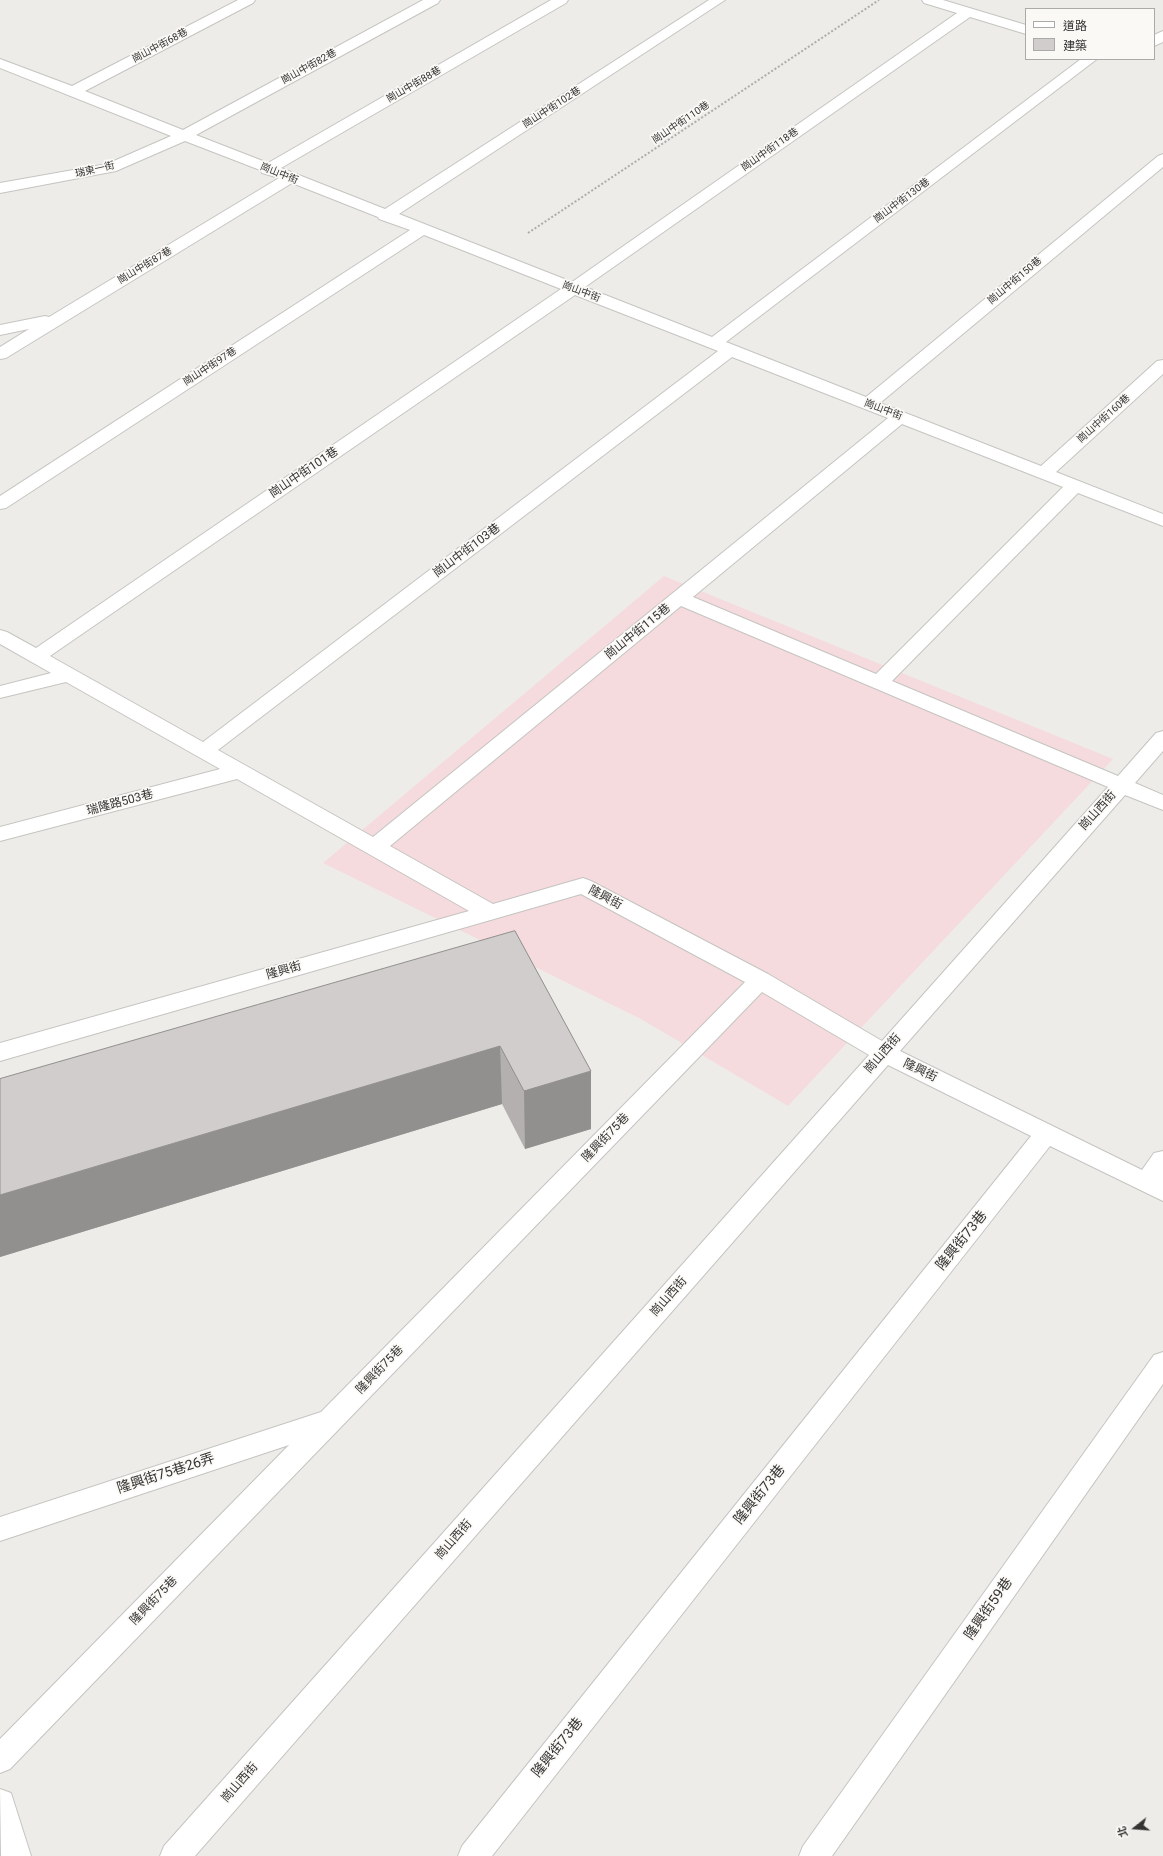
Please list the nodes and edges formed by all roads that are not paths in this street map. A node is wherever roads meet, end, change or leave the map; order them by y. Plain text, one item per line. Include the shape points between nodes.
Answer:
1 (248, 0) edge
2 (433, 0) edge
3 (561, 0) edge
4 (718, 0) edge
5 (929, 0) edge
6 (968, 12) junction
7 (1025, 30) edge
8 (1163, 35) edge
9 (1155, 41) edge
10 (1089, 60) edge
11 (0, 63) edge
12 (72, 92) junction
13 (185, 135) junction
14 (1163, 159) edge
15 (267, 170) junction
16 (290, 178) junction
17 (0, 188) edge
18 (385, 216) junction
19 (421, 230) junction
20 (572, 289) junction
21 (59, 318) junction
22 (0, 330) edge
23 (722, 347) junction
24 (0, 354) edge
25 (1163, 365) edge
26 (868, 404) junction
27 (900, 417) junction
28 (1044, 473) junction
29 (1075, 485) junction
30 (0, 504) edge
31 (1163, 520) edge
32 (679, 598) junction
33 (0, 636) edge
34 (36, 657) junction
35 (69, 675) junction
36 (879, 683) junction
37 (0, 692) edge
38 (1163, 738) edge
39 (204, 751) junction
40 (240, 771) junction
41 (1122, 785) junction
42 (1163, 803) edge
43 (0, 834) edge
44 (376, 847) junction
45 (491, 912) junction
46 (760, 980) junction
47 (0, 1052) edge
48 (884, 1053) junction
49 (1048, 1133) junction
50 (1163, 1160) edge
51 (1154, 1186) edge
52 (1163, 1362) edge
53 (331, 1420) junction
54 (0, 1529) edge
55 (0, 1759) edge
56 (0, 1803) edge
57 (16, 1856) edge
58 (175, 1856) edge
59 (473, 1856) edge
60 (814, 1856) edge

1 - 12 street, 崗山中街68巷
2 - 13 street, 崗山中街82巷
3 - 15 street, 崗山中街88巷
4 - 18 street, 崗山中街102巷
5 - 6 street
6 - 7 street
6 - 20 street, 崗山中街118巷
8 - 9 street
10 - 23 street, 崗山中街130巷
11 - 12 street, 崗山中街
12 - 13 street, 崗山中街
13 - 15 street, 崗山中街
13 - 17 street, 瑞東一街 via 111,168
14 - 26 street, 崗山中街150巷
15 - 16 street, 崗山中街
16 - 18 street, 崗山中街
16 - 21 street, 崗山中街87巷
18 - 19 street, 崗山中街
19 - 20 street, 崗山中街
19 - 30 street, 崗山中街97巷
20 - 23 street, 崗山中街
20 - 34 street, 崗山中街101巷
21 - 22 street
21 - 24 street, 崗山中街87巷
23 - 26 street, 崗山中街
23 - 39 street, 崗山中街103巷
25 - 28 street, 崗山中街160巷
26 - 27 street, 崗山中街
27 - 28 street, 崗山中街
27 - 32 street, 崗山中街115巷
28 - 29 street, 崗山中街
29 - 31 street, 崗山中街
29 - 36 street
32 - 36 street
32 - 44 street, 崗山中街115巷
33 - 34 street
34 - 35 street
35 - 37 street
35 - 39 street
36 - 41 street
38 - 41 street, 崗山西街
39 - 40 street
40 - 43 street, 瑞隆路503巷
40 - 44 street
41 - 42 street
41 - 48 street, 崗山西街
44 - 45 street
45 - 46 street, 隆興街 via 583,886
45 - 47 street, 隆興街
46 - 48 street, 隆興街
46 - 53 street, 隆興街75巷
48 - 49 street, 隆興街
48 - 58 street, 崗山西街
49 - 51 street, 隆興街
49 - 59 street, 隆興街73巷
50 - 51 street
52 - 60 street, 隆興街59巷
53 - 54 street, 隆興街75巷26弄
53 - 55 street, 隆興街75巷
56 - 57 street

